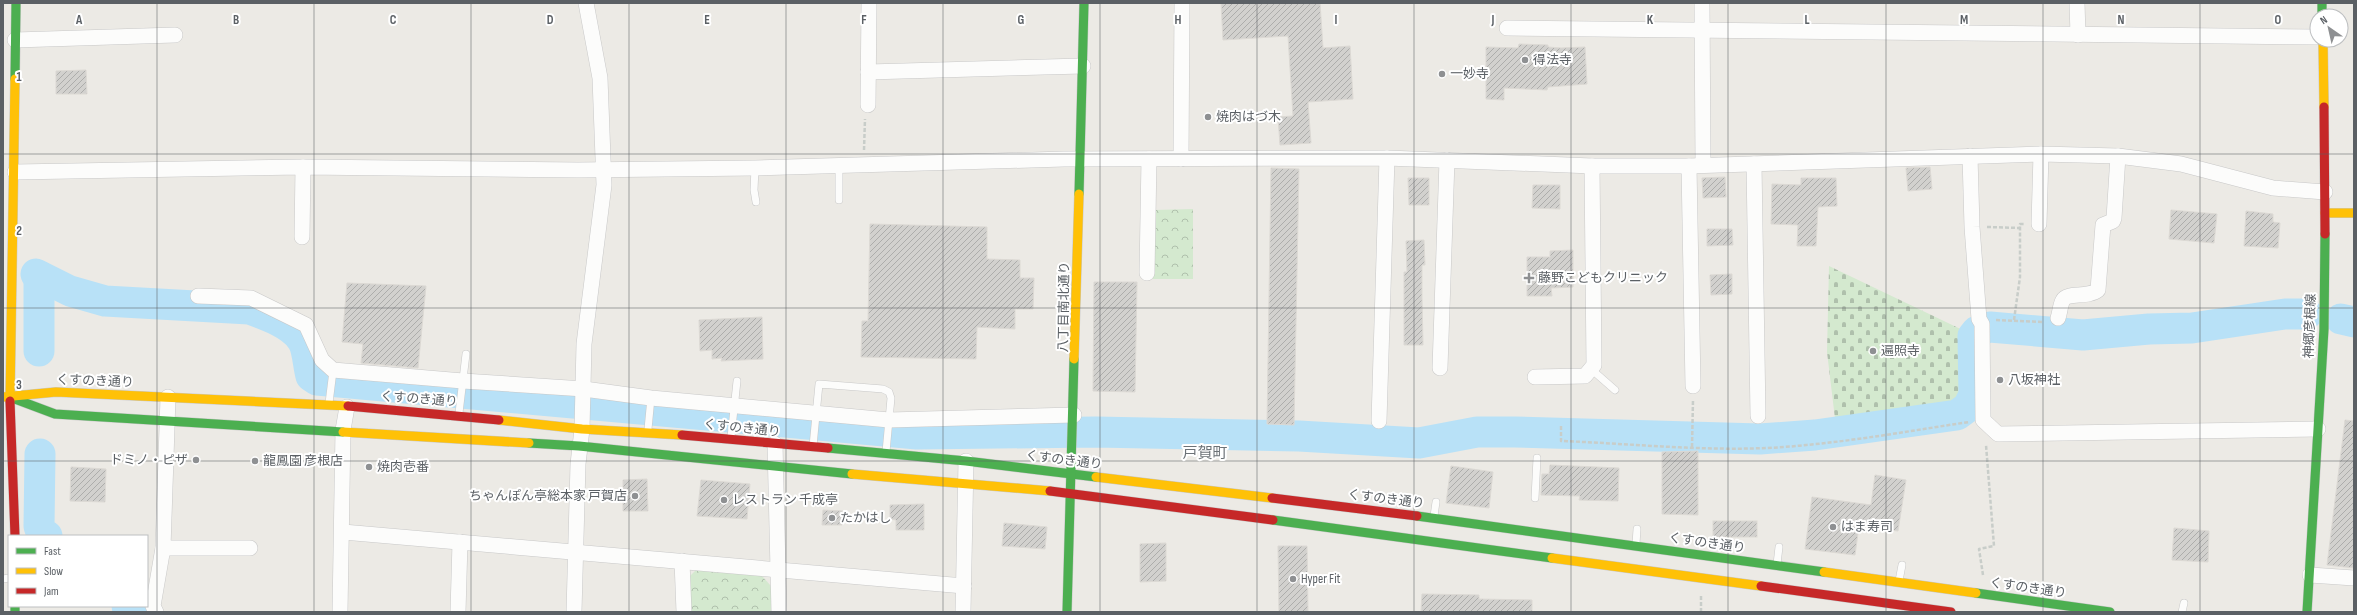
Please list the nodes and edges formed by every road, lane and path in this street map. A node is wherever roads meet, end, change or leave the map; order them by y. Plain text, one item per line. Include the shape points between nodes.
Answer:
1 (16, 3) edge
2 (586, 3) edge
3 (869, 3) edge
4 (1084, 3) edge
5 (1182, 3) edge
6 (1702, 3) edge
7 (2077, 3) edge
8 (1507, 28) dead end
9 (1703, 31) junction
10 (175, 35) dead end
11 (2078, 35) junction
12 (2309, 37) edge
13 (15, 40) junction
14 (2323, 48) edge
15 (1083, 66) junction
16 (868, 72) junction
17 (868, 104) joint
18 (2041, 154) junction
19 (1970, 156) junction
20 (2118, 156) junction
21 (1387, 158) junction
22 (1148, 159) junction
23 (1181, 159) junction
24 (1081, 160) junction
25 (1447, 160) junction
26 (864, 164) junction
27 (1754, 164) junction
28 (839, 165) junction
29 (1696, 165) junction
30 (1592, 166) junction
31 (303, 167) junction
32 (754, 168) junction
33 (604, 169) junction
34 (14, 172) junction
35 (2325, 192) junction
36 (839, 200) dead end
37 (756, 202) dead end
38 (2326, 213) junction
39 (2354, 213) edge
40 (2039, 224) joint
41 (1972, 227) junction
42 (2020, 228) junction
43 (302, 236) dead end
44 (1147, 273) dead end
45 (198, 296) dead end
46 (2058, 318) joint
47 (2014, 320) junction
48 (1981, 327) junction
49 (466, 354) dead end
50 (1440, 368) dead end
51 (1591, 369) junction
52 (333, 370) junction
53 (1535, 377) dead end
54 (736, 381) dead end
55 (463, 384) junction
56 (1693, 386) joint
57 (1615, 390) dead end
58 (7, 397) edge
59 (168, 397) junction
60 (584, 400) junction
61 (650, 400) junction
62 (329, 405) junction
63 (347, 407) junction
64 (734, 408) junction
65 (459, 414) junction
66 (816, 416) junction
67 (1758, 416) dead end
68 (167, 420) junction
69 (1074, 420) junction
70 (1379, 421) dead end
71 (889, 423) junction
72 (1988, 424) junction
73 (1561, 426) dead end
74 (582, 429) junction
75 (2318, 429) junction
76 (343, 430) junction
77 (647, 432) junction
78 (731, 439) junction
79 (775, 444) junction
80 (579, 446) junction
81 (1692, 446) junction
82 (813, 448) junction
83 (886, 454) junction
84 (1537, 458) dead end
85 (966, 461) junction
86 (776, 467) junction
87 (1070, 473) junction
88 (966, 484) junction
89 (1071, 494) junction
90 (1535, 498) dead end
91 (1436, 502) dead end
92 (1434, 518) junction
93 (1637, 529) dead end
94 (343, 532) junction
95 (15, 535) edge
96 (460, 542) junction
97 (1635, 546) junction
98 (1779, 547) dead end
99 (163, 548) junction
100 (250, 548) dead end
101 (575, 551) junction
102 (682, 561) junction
103 (1902, 565) dead end
104 (1776, 566) junction
105 (778, 569) junction
106 (2310, 575) junction
107 (2354, 578) edge
108 (1982, 579) dead end
109 (1899, 584) junction
110 (964, 586) junction
111 (1701, 593) dead end
112 (2184, 603) dead end
113 (156, 612) edge
114 (340, 612) edge
115 (458, 612) edge
116 (574, 612) edge
117 (684, 612) edge
118 (779, 612) edge
119 (963, 612) edge
120 (1067, 612) edge
121 (1701, 612) edge
122 (1952, 612) edge
123 (2110, 612) edge
124 (2182, 612) edge
125 (2307, 612) edge

1 - 13 main road
2 - 33 street via 600,78
3 - 16 street
4 - 15 main road, 八丁目南北通り
5 - 23 street
6 - 9 street
7 - 11 street
8 - 9 street
9 - 11 street
9 - 29 street
10 - 13 street
11 - 12 street
13 - 34 main road
14 - 35 main road, 神郷彦根線
15 - 16 street
15 - 24 main road, 八丁目南北通り
16 - 17 street
17 - 26 path via 865,111
18 - 19 street
18 - 20 street
18 - 40 street
19 - 27 street
19 - 41 street
20 - 35 street via 2181,164 2229,180 2273,188
20 - 46 street via 2114,218 2103,225 2098,290 2092,295 2068,295 2063,299
21 - 23 street
21 - 25 street
21 - 70 street
22 - 23 street
22 - 24 street
22 - 44 street
24 - 26 street
24 - 69 main road, 八丁目南北通り
25 - 30 street via 1493,166
25 - 50 street
26 - 28 street
27 - 29 street
27 - 67 street
28 - 32 street
28 - 36 lane
29 - 30 street
29 - 56 street
30 - 51 street via 1589,215 1594,365
31 - 33 street
31 - 34 street
31 - 43 street
32 - 33 street
32 - 37 lane
33 - 60 street via 584,344
34 - 58 main road
35 - 38 main road, 神郷彦根線
38 - 39 main road
38 - 75 main road, 神郷彦根線 via 2324,329
40 - 42 path via 2020,224
41 - 42 path
41 - 48 street
42 - 47 path via 2020,277
45 - 52 street via 251,298 306,325 322,360
46 - 47 path via 2050,322
47 - 48 path
48 - 72 street
49 - 55 lane
51 - 53 street via 1585,376
51 - 57 lane
52 - 55 street
52 - 62 lane
54 - 64 lane
55 - 60 street
55 - 65 lane
56 - 81 path
58 - 59 main road, くすのき通り via 56,392
58 - 68 main road via 55,414
58 - 95 main road
59 - 62 main road, くすのき通り
59 - 68 street
60 - 61 street
60 - 74 street
61 - 64 street
61 - 77 lane
62 - 63 main road, くすのき通り
63 - 65 main road, くすのき通り
63 - 76 street
64 - 66 street
64 - 78 lane
65 - 74 main road, くすのき通り
66 - 71 street
66 - 71 lane via 819,384 840,385 888,392 891,398
66 - 82 lane
68 - 76 main road
68 - 99 street
69 - 71 street
69 - 87 main road, 八丁目南北通り
71 - 83 lane
72 - 75 street via 1998,434
72 - 81 path via 1806,446
72 - 108 path via 1986,438 1994,546 1979,549
73 - 81 path via 1561,441
74 - 77 main road, くすのき通り
74 - 80 street
75 - 106 main road, 神郷彦根線
76 - 80 main road
76 - 94 street
77 - 78 main road, くすのき通り
78 - 79 main road, くすのき通り
79 - 82 main road, くすのき通り
79 - 86 street
80 - 86 main road
80 - 101 street
82 - 83 main road, くすのき通り
83 - 85 main road, くすのき通り
84 - 90 lane
85 - 87 main road, くすのき通り
85 - 88 street
86 - 88 main road
86 - 105 street
87 - 89 main road, 八丁目南北通り
87 - 92 main road, くすのき通り
88 - 89 main road
88 - 110 street
89 - 120 main road, 八丁目南北通り
89 - 122 main road
91 - 92 lane
92 - 97 main road, くすのき通り
93 - 97 lane
94 - 96 street
94 - 114 street
96 - 101 street
96 - 115 street
97 - 104 main road, くすのき通り
98 - 104 lane
99 - 100 street
99 - 113 street via 153,606
101 - 102 street
101 - 116 street
102 - 105 street
102 - 117 street
103 - 109 lane
104 - 109 main road, くすのき通り
105 - 110 street
105 - 118 street
106 - 107 street
106 - 125 main road, 神郷彦根線
109 - 123 main road, くすのき通り
110 - 119 street
111 - 121 path
112 - 124 lane

